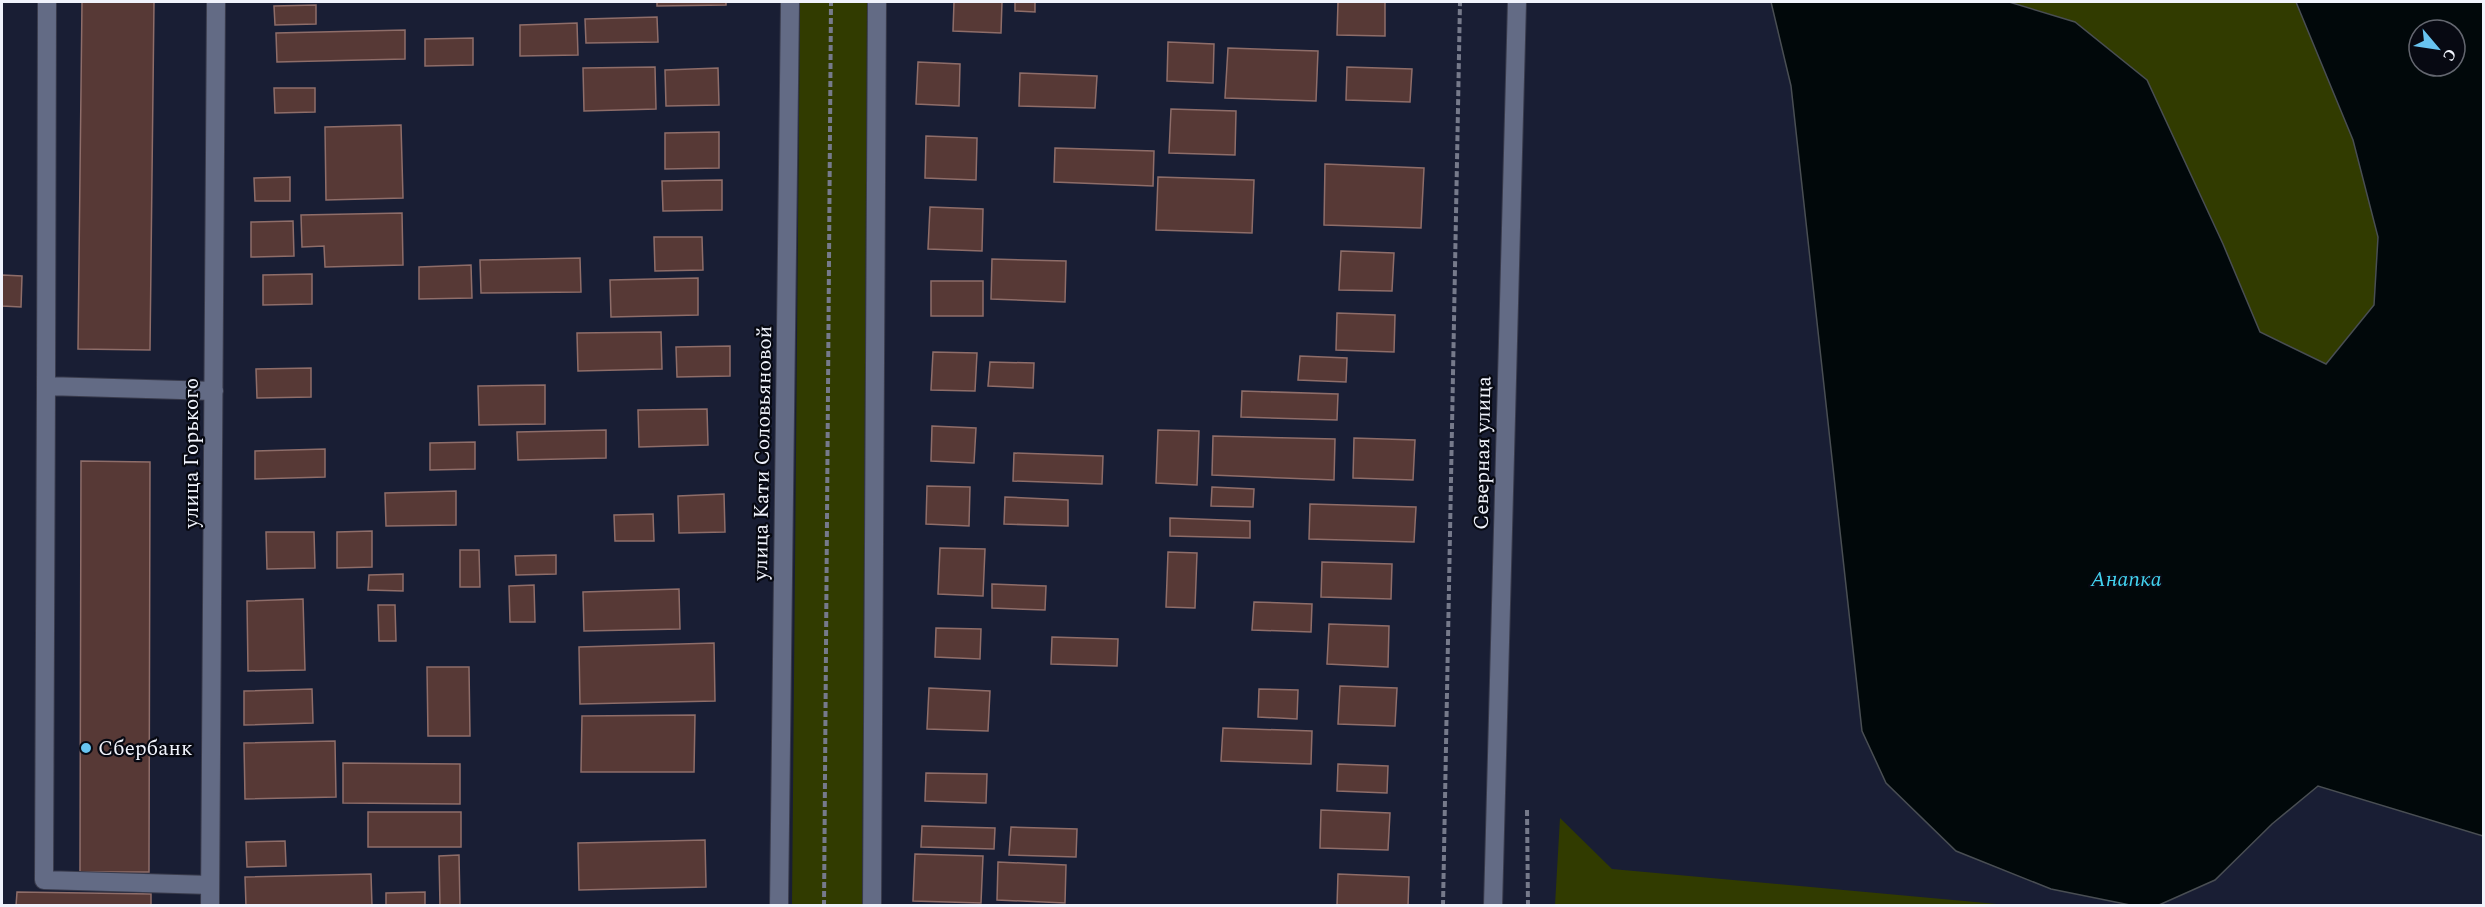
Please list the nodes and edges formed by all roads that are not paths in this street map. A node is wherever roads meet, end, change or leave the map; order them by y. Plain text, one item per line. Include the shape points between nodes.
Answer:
1 (47, 2) edge
2 (216, 2) edge
3 (790, 2) edge
4 (877, 2) edge
5 (1516, 2) edge
6 (45, 386) junction
7 (214, 391) junction
8 (210, 885) junction
9 (210, 906) edge
10 (779, 906) edge
11 (872, 906) edge
12 (1493, 906) edge

1 - 6 street
2 - 7 street, улица Горького
3 - 10 street, улица Кати Соловьяновой
4 - 11 street
5 - 12 street, Северная улица
6 - 7 street
6 - 8 street via 44,880
7 - 8 street, улица Горького
8 - 9 street, улица Горького

